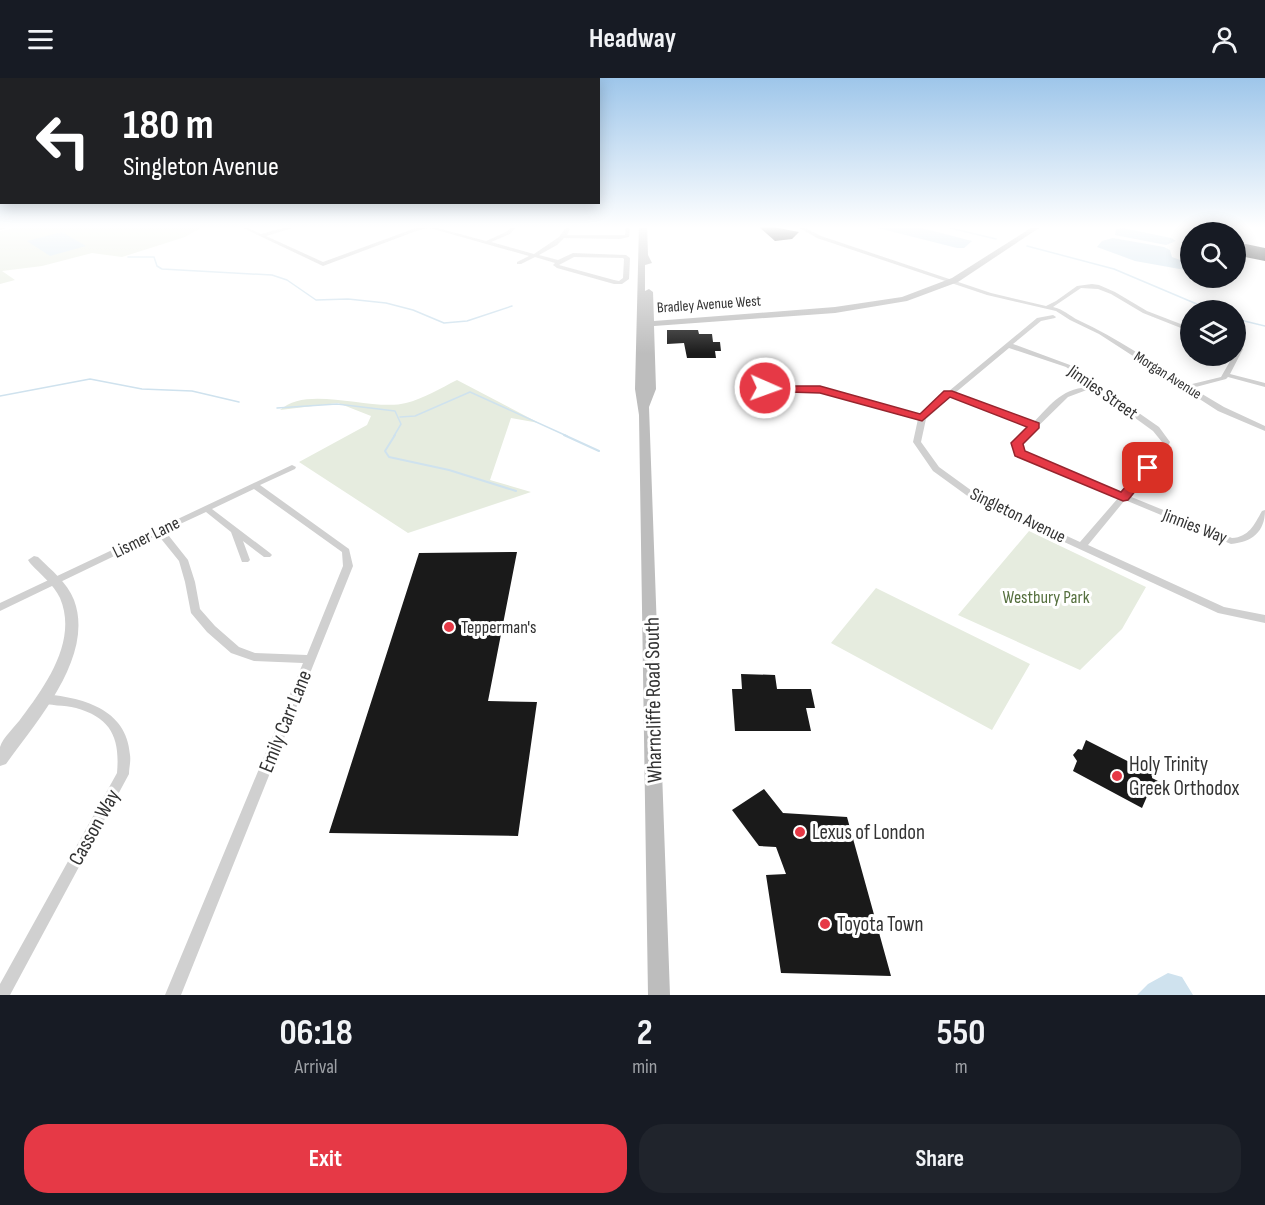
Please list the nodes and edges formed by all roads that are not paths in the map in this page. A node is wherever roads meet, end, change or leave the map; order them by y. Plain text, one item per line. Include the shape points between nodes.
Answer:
1 (566, 269) edge
2 (626, 269) edge
3 (641, 269) edge
4 (648, 269) edge
5 (917, 269) edge
6 (965, 269) edge
7 (967, 269) edge
8 (949, 280) junction
9 (1041, 311) junction
10 (1057, 312) junction
11 (650, 322) junction
12 (1180, 325) edge
13 (1008, 345) junction
14 (1232, 366) edge
15 (1227, 375) junction
16 (1265, 386) edge
17 (1187, 387) junction
18 (1100, 388) junction
19 (789, 389) dead end
20 (948, 393) junction
21 (645, 405) junction
22 (922, 418) junction
23 (1035, 426) junction
24 (1265, 429) edge
25 (292, 467) dead end
26 (254, 485) junction
27 (1123, 497) junction
28 (206, 508) junction
29 (1265, 513) edge
30 (235, 530) junction
31 (160, 531) junction
32 (1082, 546) junction
33 (267, 555) dead end
34 (34, 560) dead end
35 (245, 560) dead end
36 (53, 582) junction
37 (0, 608) edge
38 (1265, 619) edge
39 (310, 659) junction
40 (42, 699) junction
41 (0, 759) edge
42 (2, 995) edge
43 (173, 995) edge
44 (659, 995) edge

1 - 2 street via 620,283 626,279
3 - 21 main road, Wharncliffe Road South via 640,389
4 - 11 main road, Wharncliffe Road South
5 - 8 street
6 - 8 main road, Bradley Avenue West
7 - 8 main road, Bradley Avenue West
8 - 9 street
8 - 11 main road, Bradley Avenue West via 866,303
9 - 10 street
9 - 10 street, Morgan Avenue
9 - 13 street
10 - 12 street via 1078,287 1096,287
10 - 17 street, Morgan Avenue via 1101,333
11 - 21 main road, Wharncliffe Road South via 651,388
13 - 18 street, Jinnies Street via 1058,361
13 - 20 street
14 - 15 street
15 - 16 street
15 - 17 street via 1219,381
17 - 24 street, Morgan Avenue via 1221,409
18 - 23 street, Jinnies Way via 1065,395
18 - 27 street, Jinnies Street via 1156,429 1166,442
19 - 22 street via 820,390
20 - 22 street
20 - 23 street
21 - 44 main road, Wharncliffe Road South
22 - 32 street, Singleton Avenue via 917,442 936,469 976,498
23 - 27 street, Jinnies Way via 1017,443 1019,453
25 - 26 street, Lismer Lane
26 - 28 street, Lismer Lane
26 - 39 street, Emily Carr Lane via 346,551 348,566
27 - 29 street, Jinnies Way via 1231,541 1244,541 1252,536
27 - 32 street, Jinnies Street
28 - 30 street
28 - 31 street, Lismer Lane
30 - 33 street
30 - 35 street
31 - 36 street, Lismer Lane
31 - 39 street via 183,560 195,610 235,650 254,657
32 - 38 street, Singleton Avenue via 1222,610
34 - 36 street
36 - 37 street, Lismer Lane
36 - 40 street via 67,598 72,621 68,651
39 - 43 street, Emily Carr Lane
40 - 41 street
40 - 42 street, Casson Way via 95,708 105,716 125,747 125,761 123,774

